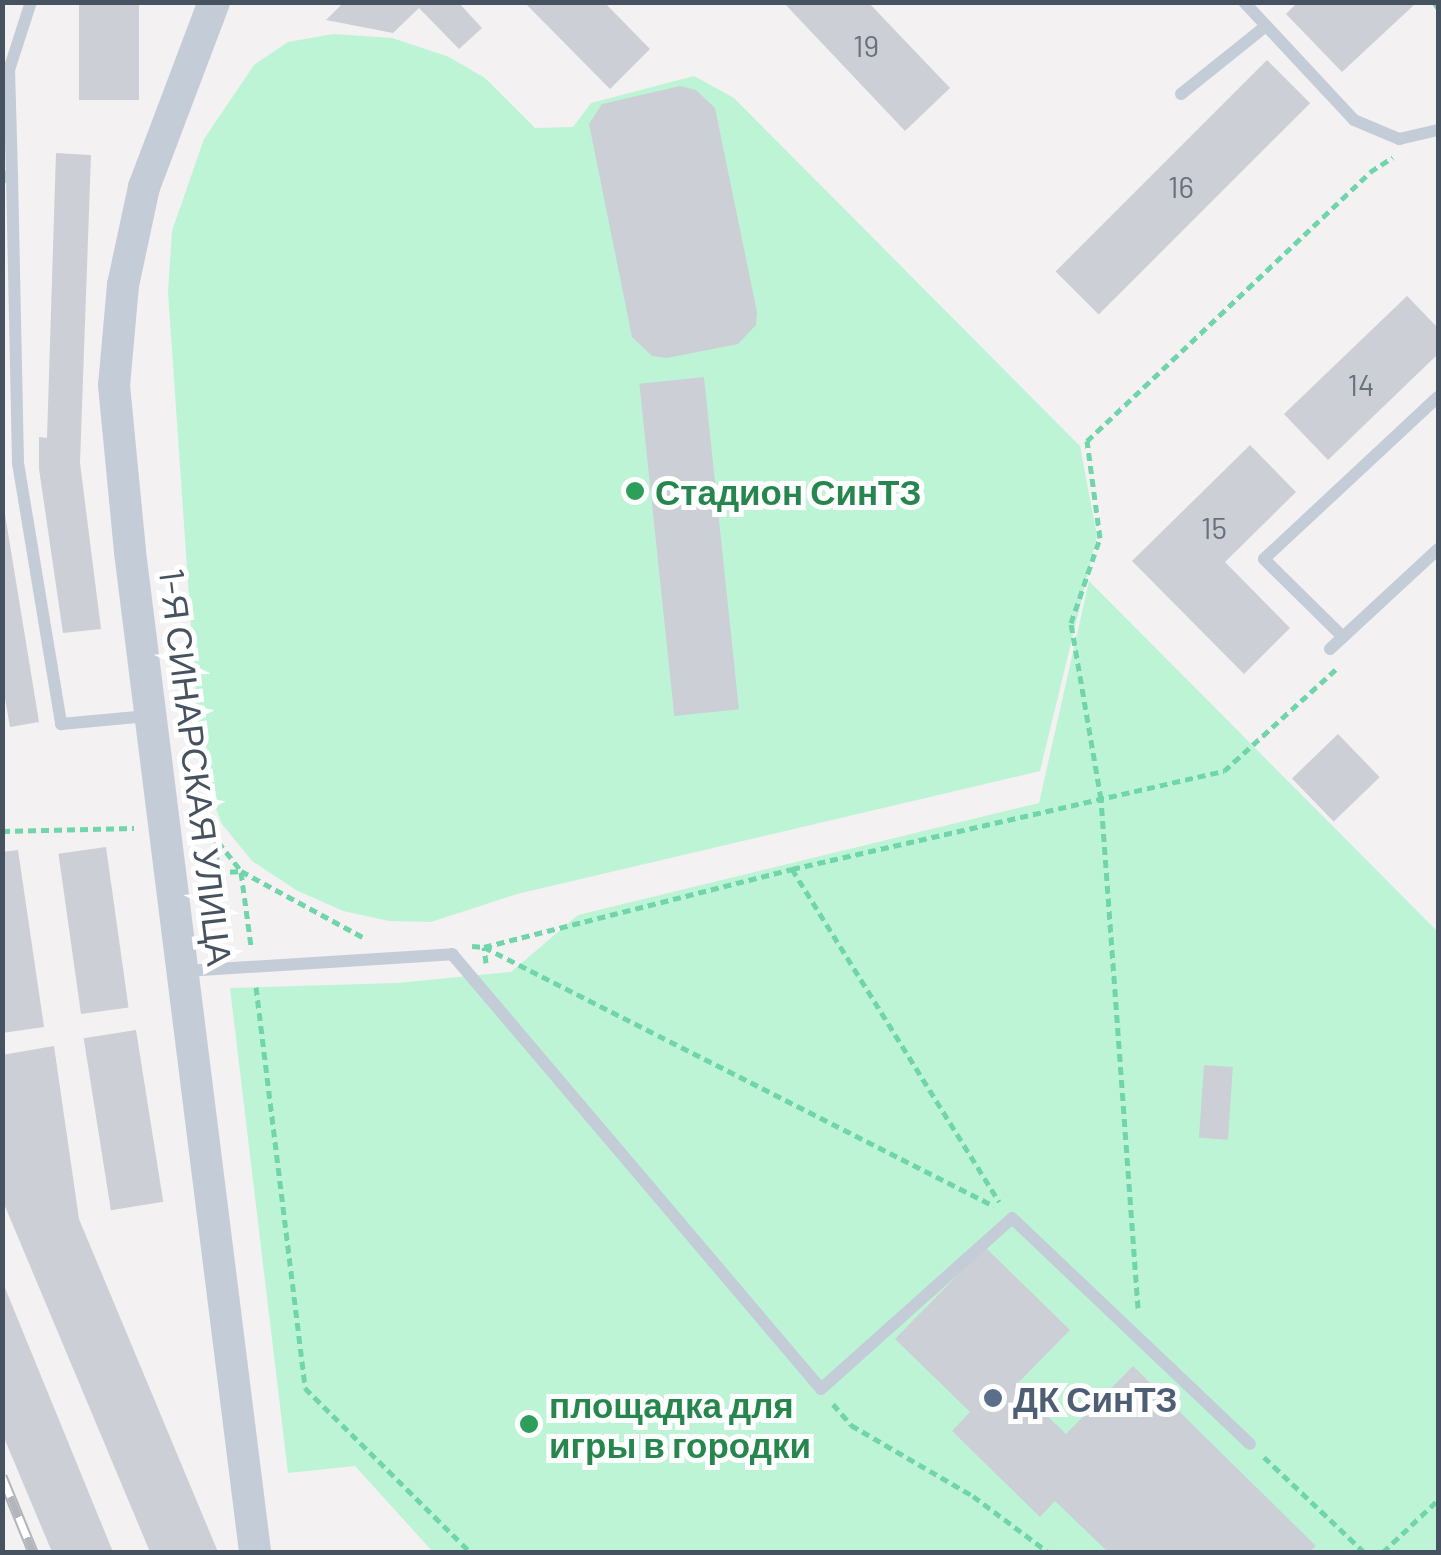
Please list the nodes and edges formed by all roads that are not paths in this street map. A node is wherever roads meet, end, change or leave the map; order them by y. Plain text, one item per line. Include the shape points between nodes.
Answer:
1 (31, 2) edge
2 (214, 2) edge
3 (1244, 2) edge
4 (1266, 26) junction
5 (1181, 94) dead end
6 (1437, 130) edge
7 (7, 177) edge
8 (1438, 397) edge
9 (1438, 549) edge
10 (1343, 637) junction
11 (1330, 649) dead end
12 (150, 716) junction
13 (182, 971) junction
14 (1250, 1444) dead end
15 (255, 1552) edge

1 - 7 lane via 9,70
2 - 12 street, 1-Я СИНАРСКАЯ УЛИЦА via 144,187 123,286 116,366
3 - 4 lane
4 - 5 lane
4 - 6 lane via 1354,120 1399,139
7 - 12 lane via 18,462 61,724
8 - 10 lane via 1264,559
9 - 10 lane
10 - 11 lane
12 - 13 street, 1-Я СИНАРСКАЯ УЛИЦА
13 - 14 lane via 452,954 820,1389 1012,1218
13 - 15 street, 1-Я СИНАРСКАЯ УЛИЦА

